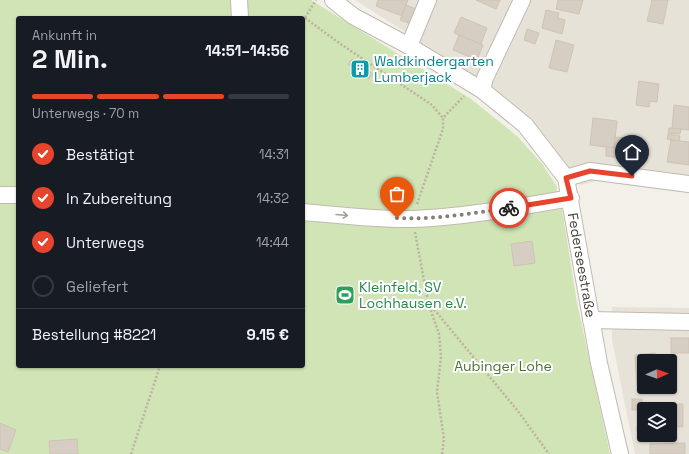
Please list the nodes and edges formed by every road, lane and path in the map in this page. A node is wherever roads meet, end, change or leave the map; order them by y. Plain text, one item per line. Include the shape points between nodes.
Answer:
1 (239, 0) edge
2 (316, 0) edge
3 (333, 0) edge
4 (428, 0) edge
5 (522, 0) edge
6 (240, 16) edge
7 (305, 18) joint
8 (409, 46) junction
9 (482, 90) junction
10 (443, 118) junction
11 (566, 178) junction
12 (689, 184) edge
13 (0, 195) edge
14 (16, 195) edge
15 (571, 198) junction
16 (305, 212) edge
17 (412, 219) junction
18 (428, 302) junction
19 (418, 304) dead end
20 (591, 320) junction
21 (689, 322) edge
22 (159, 368) edge
23 (132, 454) edge
24 (442, 454) edge
25 (549, 454) edge
26 (620, 454) edge

1 - 6 street
2 - 7 path
3 - 8 street, Federseestraße via 353,16
4 - 8 street
5 - 9 street via 485,78
7 - 10 path via 342,46 432,105
8 - 9 street, Federseestraße
9 - 10 path via 464,96
9 - 11 street, Federseestraße via 525,125
10 - 17 path via 443,129
11 - 12 street via 590,171
11 - 15 street, Federseestraße
13 - 14 street
15 - 17 street via 459,215
15 - 20 street, Federseestraße
16 -> 17 street
17 - 18 path
18 - 19 path
18 - 24 path via 439,334 441,357 437,392 444,439
18 - 25 path via 518,410
20 - 21 street
20 - 26 street, Federseestraße
22 - 23 path

